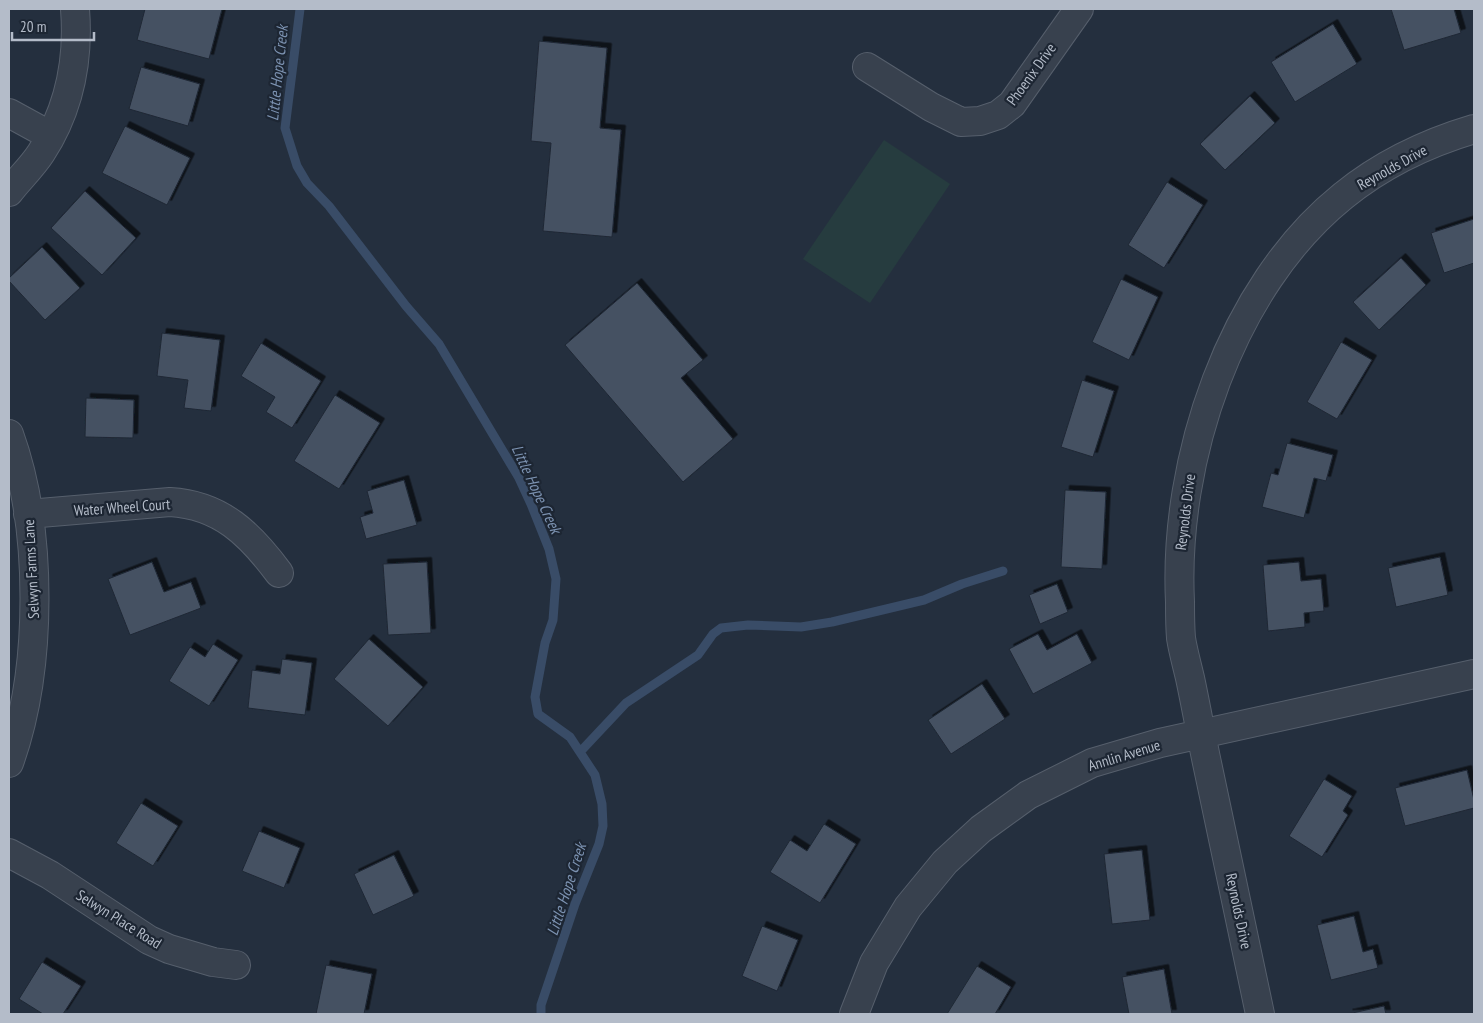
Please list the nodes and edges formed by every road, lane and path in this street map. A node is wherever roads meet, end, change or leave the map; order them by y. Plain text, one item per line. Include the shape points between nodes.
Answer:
1 (75, 9) edge
2 (1079, 9) edge
3 (866, 67) dead end
4 (9, 113) edge
5 (1474, 129) edge
6 (51, 136) junction
7 (9, 192) edge
8 (9, 434) edge
9 (28, 514) junction
10 (279, 573) dead end
11 (1474, 674) edge
12 (1201, 734) junction
13 (9, 763) edge
14 (9, 853) edge
15 (236, 965) dead end
16 (854, 1014) edge
17 (1260, 1014) edge

1 - 6 street via 75,56 70,88
2 - 3 street, Phoenix Drive via 1012,104 998,115 980,122 961,122
4 - 6 street
5 - 12 street, Reynolds Drive via 1410,154 1363,181 1306,230 1271,275 1242,324 1216,380 1188,476 1178,572 1181,637
6 - 7 street via 40,155
8 - 9 street, Selwyn Farms Lane
9 - 10 street, Water Wheel Court via 170,502 200,506 235,524 264,552
9 - 13 street, Selwyn Farms Lane via 35,590 31,664
11 - 12 street, Annlin Avenue
12 - 16 street, Annlin Avenue via 1092,763 1028,795 981,829 946,862 908,907 874,963
12 - 17 street, Reynolds Drive
14 - 15 street, Selwyn Place Road via 50,875 148,940 204,960

